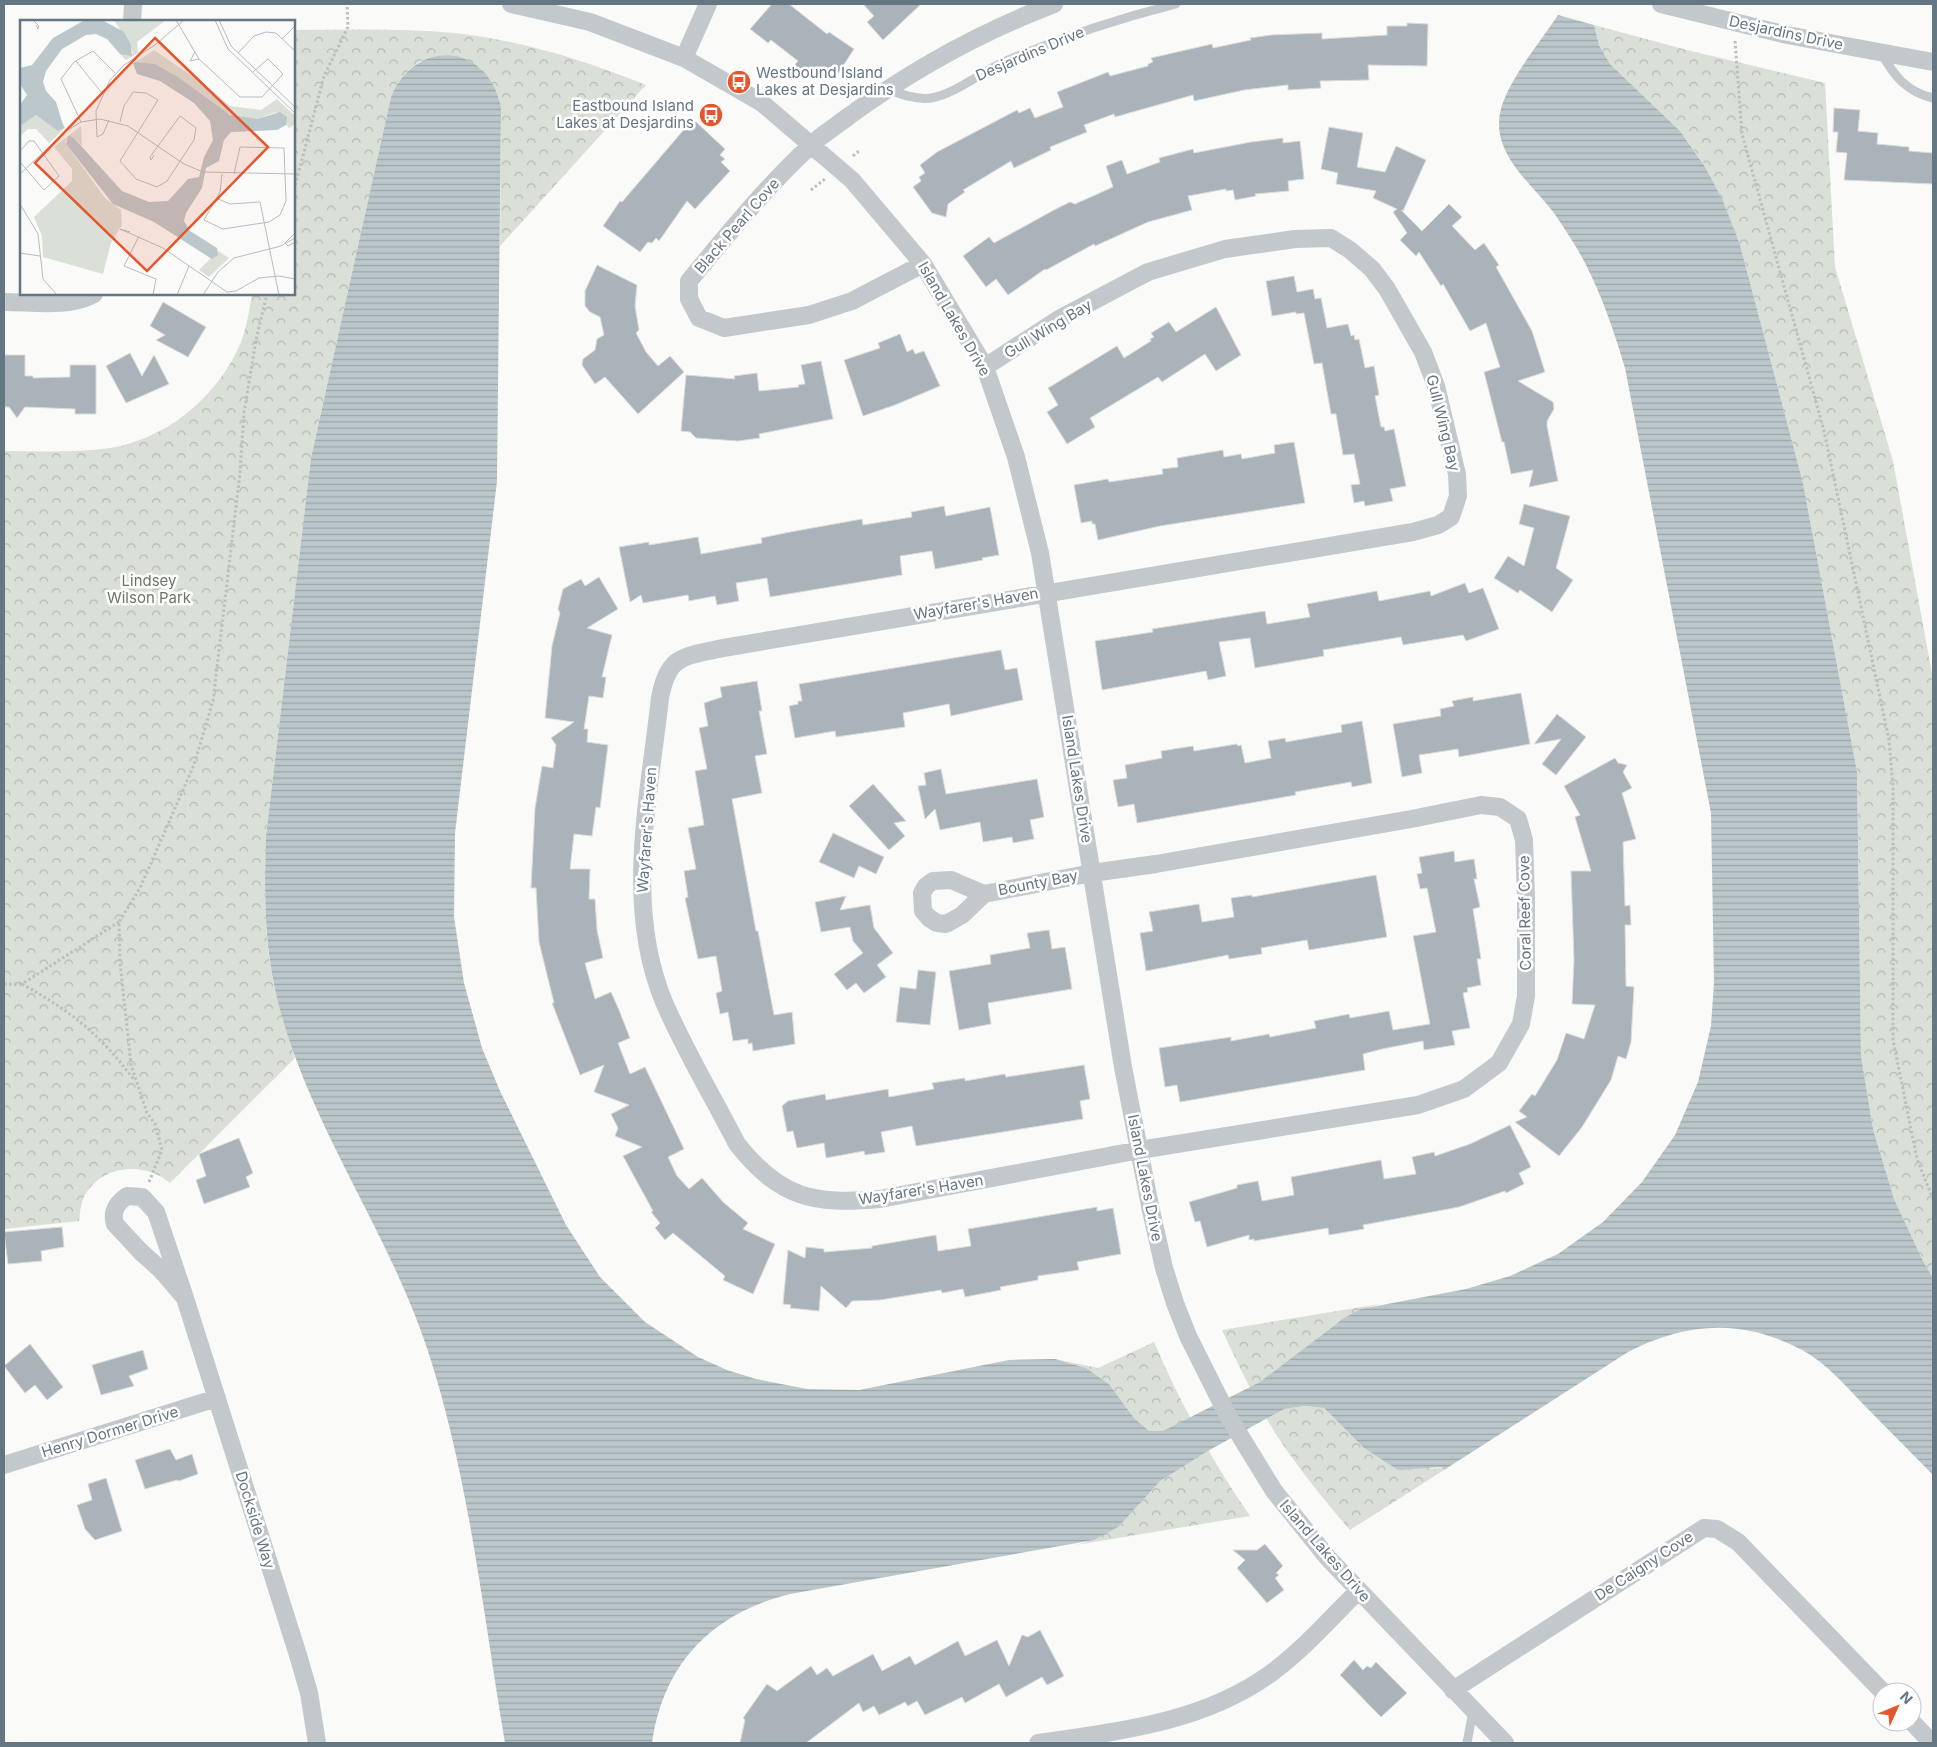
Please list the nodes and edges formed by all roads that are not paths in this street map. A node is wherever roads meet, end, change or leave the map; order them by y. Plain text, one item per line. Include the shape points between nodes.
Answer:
1 (133, 4) edge
2 (511, 4) edge
3 (708, 4) edge
4 (1054, 4) edge
5 (1176, 4) edge
6 (1663, 4) edge
7 (1684, 7) edge
8 (132, 20) edge
9 (1882, 54) junction
10 (684, 58) junction
11 (1933, 62) edge
12 (886, 89) junction
13 (1933, 98) edge
14 (811, 145) junction
15 (922, 264) junction
16 (92, 295) edge
17 (4, 302) edge
18 (985, 367) junction
19 (1047, 592) junction
20 (1092, 873) junction
21 (984, 894) dead end
22 (1140, 1150) junction
23 (185, 1298) junction
24 (217, 1398) junction
25 (4, 1465) edge
26 (1358, 1590) junction
27 (1873, 1682) edge
28 (1453, 1690) junction
29 (1473, 1711) junction
30 (1922, 1732) edge
31 (1128, 1736) edge
32 (317, 1743) edge
33 (1038, 1743) edge
34 (1467, 1743) edge
35 (1505, 1743) edge
36 (1932, 1743) edge

1 - 8 street
2 - 10 street, Island Lakes Drive via 590,22
3 - 10 street
4 - 12 street via 1016,18
5 - 12 lane, Desjardins Drive via 1049,42 930,98 906,96
6 - 7 street, Desjardins Drive
7 - 9 street, Desjardins Drive via 1735,23
9 - 11 street, Desjardins Drive
9 - 13 lane via 1905,86
10 - 14 street, Island Lakes Drive via 762,104
12 - 14 street
14 - 15 street, Island Lakes Drive via 852,180
14 - 15 street, Black Pearl Cove via 767,190 689,281 689,299 699,318 724,328 809,315 852,301
15 - 18 street, Island Lakes Drive
16 - 17 street via 67,302
18 - 19 street, Island Lakes Drive via 1016,457
18 - 19 street, Gull Wing Bay via 1059,319 1148,272 1225,249 1295,239 1331,238 1372,269 1387,289 1411,328 1436,386 1457,474 1458,496 1451,517 1438,525 1413,532
19 - 20 street, Island Lakes Drive
19 - 22 street, Wayfarer's Haven via 723,648 681,658 669,668 660,698 642,860 647,939 664,1001 737,1144 754,1165 780,1187 810,1198 842,1202 880,1199
20 - 21 street, Bounty Bay
20 - 22 street, Island Lakes Drive via 1123,1067
20 - 22 street, Coral Reef Cove via 1314,837 1480,805 1500,807 1518,819 1524,840 1526,996 1521,1024 1499,1062 1464,1089 1418,1105
22 - 26 street, Island Lakes Drive via 1164,1268 1201,1363 1258,1466 1300,1525
23 - 23 street, Dockside Way via 156,1212 142,1196 127,1196 120,1200 115,1207 115,1224
23 - 24 street, Dockside Way
24 - 25 street, Henry Dormer Drive
24 - 32 street, Dockside Way via 309,1693
26 - 28 street, Island Lakes Drive
26 - 31 street via 1270,1674 1196,1713
27 - 28 street, De Caigny Cove via 1738,1542 1717,1529 1704,1528
28 - 29 street, Island Lakes Drive
29 - 34 lane
29 - 35 street, Island Lakes Drive
30 - 36 street
31 - 33 street

